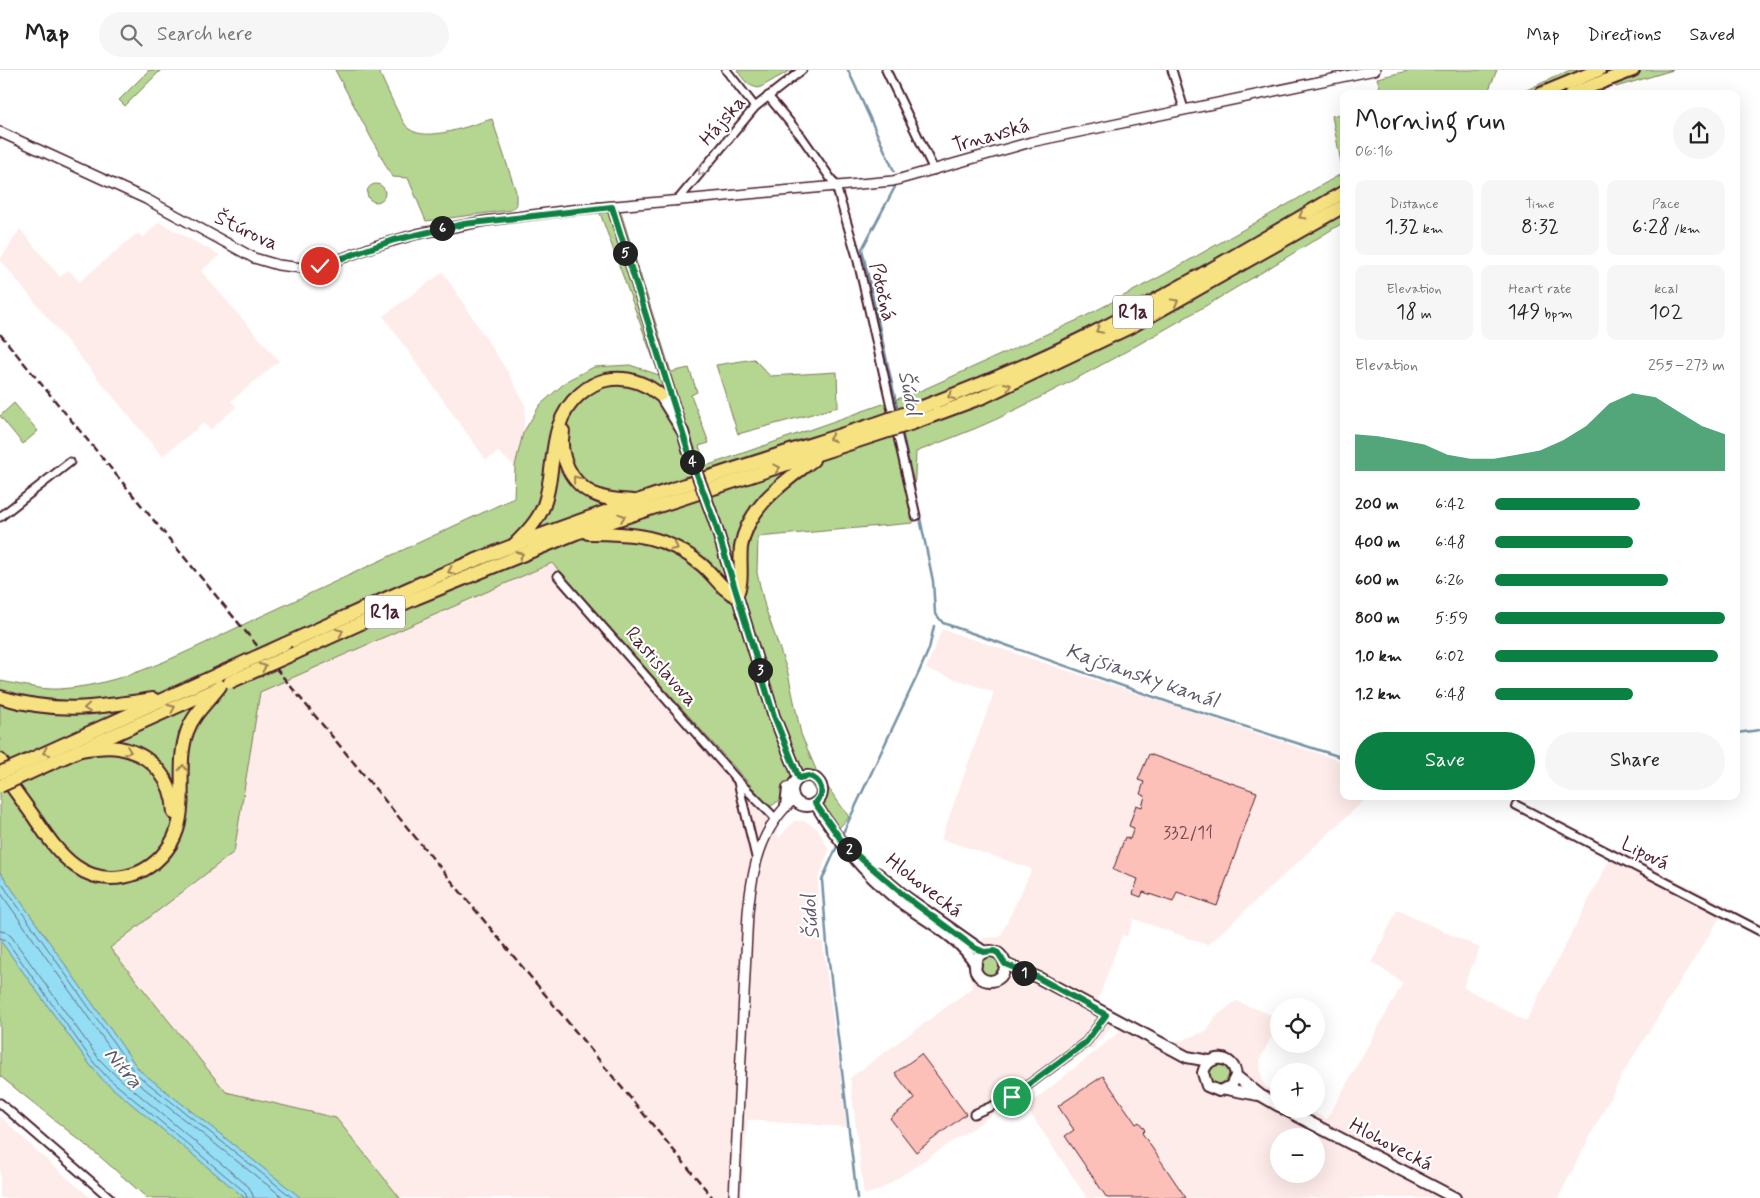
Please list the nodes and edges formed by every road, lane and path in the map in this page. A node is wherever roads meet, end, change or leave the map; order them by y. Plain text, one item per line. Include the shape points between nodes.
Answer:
1 (726, 70) edge
2 (802, 70) edge
3 (886, 70) edge
4 (1172, 70) edge
5 (1375, 70) edge
6 (1599, 70) edge
7 (1632, 70) edge
8 (1550, 90) edge
9 (1582, 90) edge
10 (768, 96) junction
11 (754, 107) junction
12 (1184, 109) junction
13 (0, 132) edge
14 (934, 170) junction
15 (836, 186) junction
16 (1340, 194) edge
17 (677, 202) junction
18 (612, 207) junction
19 (1340, 208) edge
20 (668, 384) junction
21 (660, 395) junction
22 (913, 417) junction
23 (880, 428) junction
24 (683, 432) junction
25 (820, 455) junction
26 (70, 462) dead end
27 (635, 501) junction
28 (916, 516) dead end
29 (0, 518) edge
30 (576, 533) junction
31 (512, 547) junction
32 (558, 576) dead end
33 (736, 596) junction
34 (224, 680) junction
35 (170, 696) junction
36 (0, 697) edge
37 (80, 750) junction
38 (0, 760) edge
39 (792, 762) junction
40 (27, 767) junction
41 (0, 771) edge
42 (799, 778) junction
43 (738, 781) junction
44 (0, 786) edge
45 (794, 798) junction
46 (815, 803) junction
47 (1516, 805) dead end
48 (786, 806) junction
49 (776, 819) junction
50 (844, 844) junction
51 (756, 857) junction
52 (1760, 931) edge
53 (984, 952) junction
54 (976, 965) junction
55 (1004, 970) junction
56 (1106, 1015) junction
57 (1187, 1057) junction
58 (1209, 1061) junction
59 (1203, 1073) junction
60 (1236, 1076) junction
61 (1227, 1089) junction
62 (1260, 1095) junction
63 (1270, 1101) edge
64 (0, 1103) edge
65 (974, 1114) dead end
66 (1301, 1118) edge
67 (110, 1198) edge
68 (734, 1198) edge
69 (1455, 1198) edge

1 - 11 street
2 - 10 street, Hájska
3 - 14 street
4 - 12 street
5 - 12 street, Trnavská
6 - 8 highway
7 - 9 highway
10 - 11 street, Hájska
10 - 15 street, Potočná
11 -> 17 street, Hájska
12 - 14 street, Trnavská via 1031,142
13 - 18 street, Štúrova via 146,199 254,258 294,268 327,264 394,240 464,224
14 - 15 street, Trnavská via 893,181
15 - 17 street, Trnavská
15 - 28 street, Potočná via 857,257
16 -> 22 highway, R1a via 1083,338
17 - 18 street, Trnavská
18 - 20 street
22 -> 19 highway, R1a via 983,397 1124,330
20 - 21 street
20 - 24 street
21 - 24 main road
27 -> 21 highway via 595,495 578,483 564,457 562,434 573,409 597,388 625,383
21 - 31 highway via 649,386 625,378 604,380 578,396 565,411 557,431 542,510
22 - 23 highway, R1a, bridge
23 - 25 highway, R1a
23 -> 27 highway, R1a
24 - 33 main road, bridge
30 -> 25 highway, R1a
25 - 33 highway via 774,491 754,513 744,535 740,557 741,586
26 - 29 street
27 - 31 highway, R1a
30 -> 33 highway via 630,534 662,541 691,556 726,591
34 -> 30 highway, R1a, bridge via 296,653 416,598
31 -> 34 highway, R1a, bridge via 285,644
32 - 43 street, Rastislavova
33 - 39 main road
34 - 35 highway, R1a
37 -> 34 highway, R1a
41 -> 34 highway via 49,840 71,863 85,873 101,877 117,878 138,872 156,861 178,829 187,732 195,716
35 -> 36 highway via 63,709 32,706
35 -> 40 highway, R1a
37 -> 38 highway via 108,748 132,752 154,764 170,787 174,815 169,838 154,857 130,871 101,872 73,859 53,837
37 - 40 highway, R1a
39 - 42 main road
39 - 48 main road
40 - 41 highway, R1a, bridge
40 - 44 highway, R1a, bridge
42 - 45 main road via 792,788
42 - 46 main road via 809,776 819,782 821,794
43 - 49 street, Rastislavova
43 - 51 street, Rastislavova
45 - 46 main road via 804,806
45 - 48 street
46 - 50 main road
47 - 52 street, Lipová
48 - 49 street
49 - 51 street
50 - 53 main road, Hlohovecká via 906,897
50 - 54 main road, Hlohovecká via 866,871 920,917 957,942
51 - 68 street via 748,913
53 - 54 main road
53 - 55 main road via 998,953
54 - 55 main road via 977,973 987,980 996,980
55 - 56 main road via 1037,977
56 - 57 main road
56 - 65 street via 1086,1042 1012,1097
57 - 58 main road
57 - 59 main road
58 - 59 main road
58 - 60 main road via 1217,1058 1228,1061
59 - 61 main road via 1204,1082 1210,1089
60 - 61 main road
60 - 62 main road
61 - 62 main road
62 - 63 main road
64 - 67 street
66 - 69 main road, Hlohovecká

